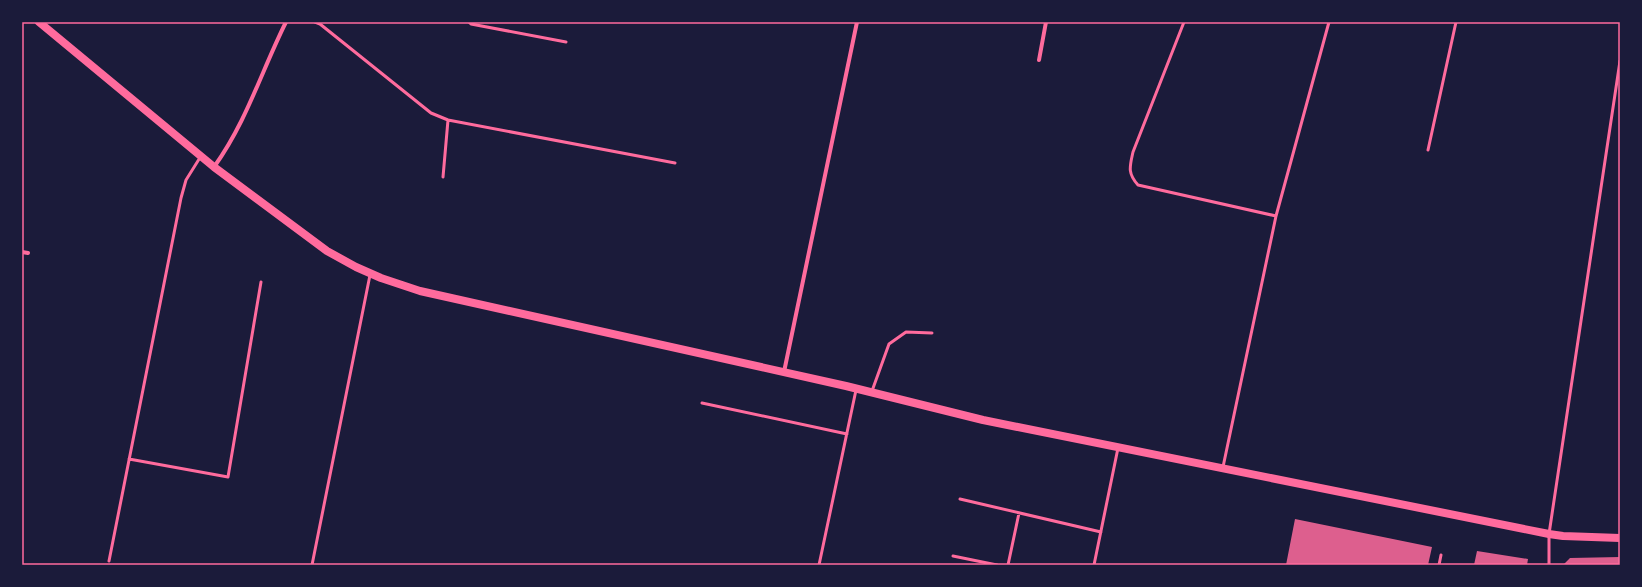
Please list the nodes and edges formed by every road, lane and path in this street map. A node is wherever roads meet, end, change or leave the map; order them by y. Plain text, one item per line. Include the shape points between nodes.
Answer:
1 (39, 22) edge
2 (286, 22) edge
3 (315, 22) edge
4 (469, 22) edge
5 (857, 22) edge
6 (1046, 22) edge
7 (1184, 22) edge
8 (1329, 22) edge
9 (1456, 22) edge
10 (566, 42) dead end
11 (1039, 60) dead end
12 (1620, 61) edge
13 (448, 120) junction
14 (1428, 150) dead end
15 (201, 156) junction
16 (675, 163) dead end
17 (214, 167) junction
18 (443, 177) dead end
19 (1276, 216) junction
20 (22, 252) edge
21 (28, 253) dead end
22 (370, 273) junction
23 (261, 282) dead end
24 (932, 333) dead end
25 (784, 372) junction
26 (857, 389) junction
27 (871, 392) junction
28 (702, 403) dead end
29 (847, 434) junction
30 (1118, 448) junction
31 (129, 458) junction
32 (1223, 469) junction
33 (960, 499) dead end
34 (1020, 513) junction
35 (1101, 532) junction
36 (1549, 534) junction
37 (1620, 538) edge
38 (1441, 555) dead end
39 (953, 556) dead end
40 (109, 561) dead end
41 (312, 565) edge
42 (819, 565) edge
43 (997, 565) edge
44 (1008, 565) edge
45 (1094, 565) edge
46 (1439, 565) edge
47 (1549, 565) edge

1 - 15 main road
2 - 17 street via 247,112
3 - 13 lane via 431,113
4 - 10 lane
5 - 25 street
6 - 11 street
7 - 19 lane via 1133,152 1130,168 1132,178 1138,185
8 - 19 lane
9 - 14 lane
12 - 36 lane
13 - 16 lane
13 - 18 lane
15 - 17 main road
15 - 31 lane via 186,180 181,198
17 - 22 main road via 327,251
19 - 32 lane
20 - 21 street
22 - 25 main road via 420,292
22 - 41 lane
23 - 31 lane via 228,477
24 - 27 lane via 906,332 889,344
25 - 26 main road
26 - 27 main road
26 - 29 lane
27 - 30 main road via 983,420
28 - 29 lane
29 - 42 lane
30 - 32 main road
30 - 35 lane
31 - 40 lane
32 - 36 main road
33 - 34 lane
34 - 35 lane
34 - 44 lane
35 - 45 lane
36 - 37 main road
36 - 47 lane
38 - 46 lane
39 - 43 lane

